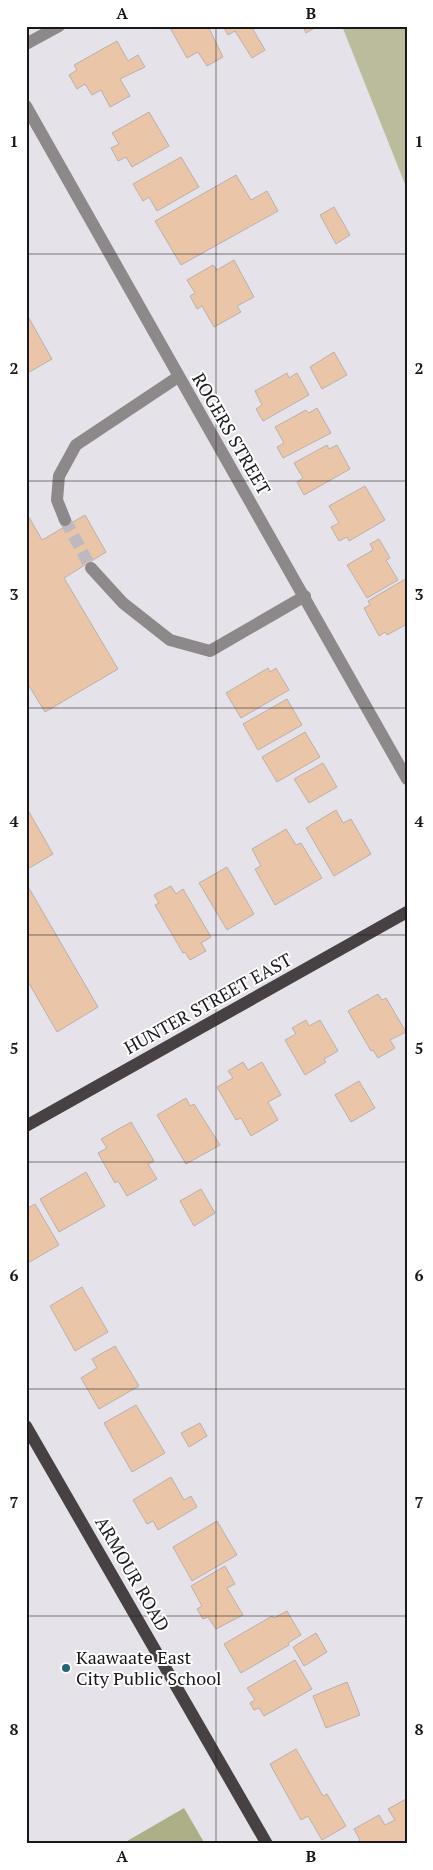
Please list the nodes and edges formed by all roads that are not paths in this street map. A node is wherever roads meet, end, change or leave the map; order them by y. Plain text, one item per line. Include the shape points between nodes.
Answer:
1 (59, 26) edge
2 (26, 44) edge
3 (26, 106) edge
4 (178, 377) junction
5 (65, 520) tunnel mouth
6 (91, 568) tunnel mouth
7 (305, 596) junction
8 (407, 779) edge
9 (407, 912) edge
10 (26, 1126) edge
11 (26, 1426) edge
12 (266, 1844) edge

1 - 2 street
3 - 4 street, ROGERS STREET
4 - 5 street via 76,444 59,476 57,500
4 - 7 street, ROGERS STREET
6 - 7 street via 123,604 170,640 210,651
7 - 8 street, ROGERS STREET
9 - 10 main road, HUNTER STREET EAST
11 - 12 main road, ARMOUR ROAD

